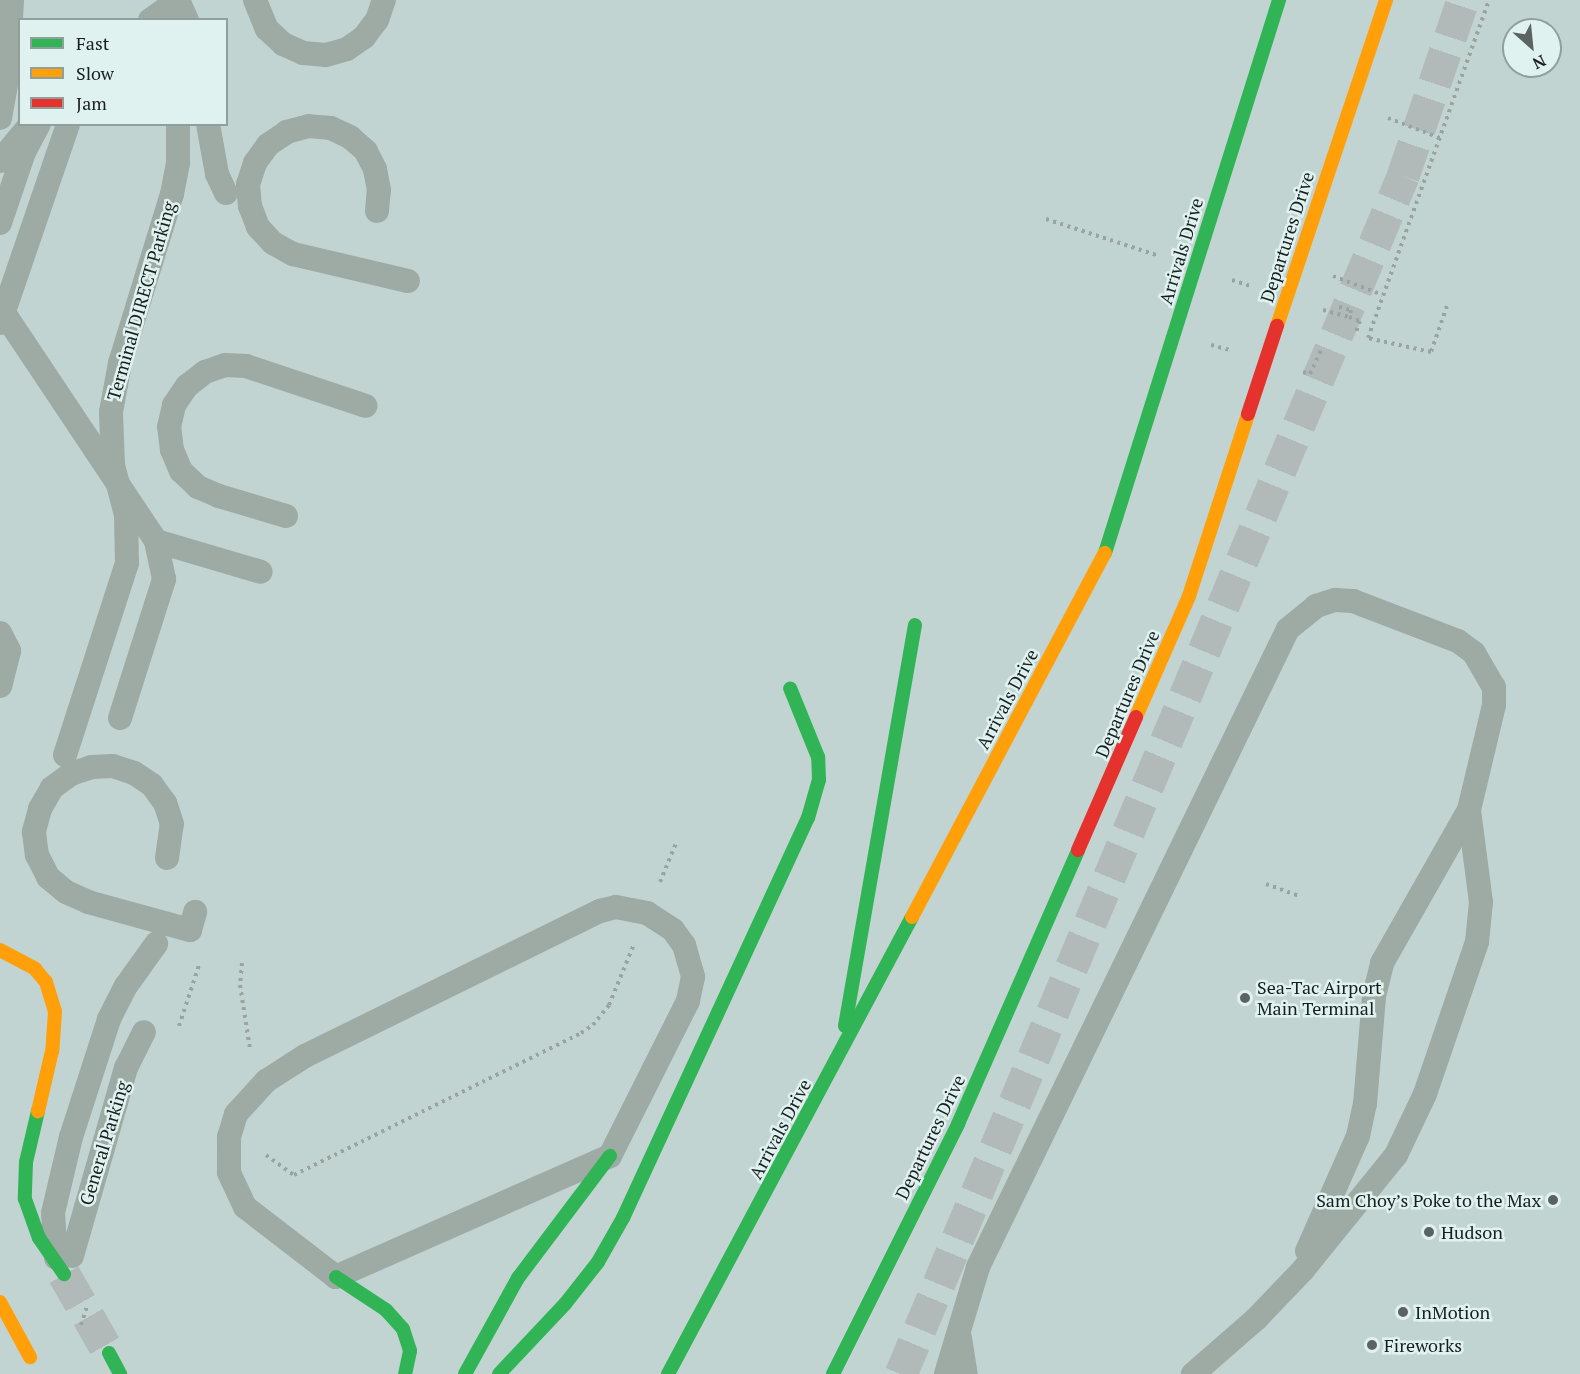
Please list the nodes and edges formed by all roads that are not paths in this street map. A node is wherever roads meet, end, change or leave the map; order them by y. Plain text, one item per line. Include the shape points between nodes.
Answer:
1 (149, 0) edge
2 (178, 0) edge
3 (255, 0) edge
4 (384, 0) edge
5 (1279, 0) edge
6 (1386, 0) edge
7 (5, 13) edge
8 (153, 18) edge
9 (156, 18) edge
10 (186, 18) edge
11 (0, 118) edge
12 (28, 126) edge
13 (38, 126) edge
14 (67, 126) edge
15 (178, 126) edge
16 (208, 126) edge
17 (0, 161) edge
18 (226, 193) dead end
19 (376, 211) dead end
20 (0, 223) edge
21 (408, 281) dead end
22 (2, 318) edge
23 (366, 406) dead end
24 (286, 516) dead end
25 (156, 541) junction
26 (261, 572) dead end
27 (915, 625) dead end
28 (0, 633) edge
29 (0, 686) edge
30 (790, 688) dead end
31 (120, 718) dead end
32 (65, 755) dead end
33 (1469, 810) junction
34 (167, 858) dead end
35 (195, 912) dead end
36 (156, 944) dead end
37 (0, 950) edge
38 (144, 1032) dead end
39 (840, 1058) junction
40 (610, 1156) junction
41 (64, 1265) junction
42 (336, 1277) junction
43 (0, 1302) edge
44 (1266, 1309) junction
45 (962, 1321) junction
46 (110, 1350) tunnel mouth
47 (30, 1358) dead end
48 (120, 1374) edge
49 (405, 1374) edge
50 (465, 1374) edge
51 (500, 1374) edge
52 (668, 1374) edge
53 (833, 1374) edge
54 (946, 1374) edge
55 (966, 1374) edge
56 (1193, 1374) edge

1 - 9 lane
2 - 8 lane
2 - 10 lane
3 - 4 lane via 267,29 283,44 303,53 326,55 347,49 364,37 377,20
5 - 39 main road, Arrivals Drive via 1104,553
6 - 53 main road, Departures Drive via 1190,596 958,1124
7 - 11 lane via 8,75
12 - 17 lane
13 - 20 lane via 24,152
14 - 22 lane
15 - 32 lane, Terminal DIRECT Parking via 178,163 172,194 120,363 111,412 113,465 126,515 127,563
16 - 18 lane via 217,174
19 - 21 lane via 379,190 366,151 331,128 309,126 277,138 255,163 249,184 250,206 258,227 273,243 293,254
22 - 25 lane
23 - 24 lane via 246,366 215,369 187,386 174,405 169,428 171,450 181,471 198,487
25 - 26 lane
25 - 31 lane via 164,579
27 - 39 main road
28 - 29 lane via 9,651
30 - 51 main road via 818,758 819,780 808,818 623,1218 598,1262 565,1304
33 - 44 lane via 1382,963 1372,1005 1365,1104 1358,1136 1308,1250
33 - 44 lane via 1480,924 1425,1094 1396,1155 1352,1213
33 - 45 lane via 1494,705 1494,687 1474,653 1458,641 1353,601 1335,600 1300,616 1288,629 978,1267
34 - 35 lane via 171,824 165,803 152,785 134,773 113,766 92,766 71,774 52,788 39,808 34,832 37,855 48,877 66,892 88,902 190,930
36 - 41 lane via 126,986 109,1019 71,1137 53,1213
37 - 41 main road via 34,969 46,982 55,1012 52,1051 26,1162 25,1199 39,1238
38 - 41 lane, General Parking via 126,1068
39 - 52 main road, Arrivals Drive
40 - 42 lane
40 - 42 lane via 692,991 691,963 673,930 630,908 600,911 305,1056 255,1090 231,1127 227,1155 232,1185 245,1207 261,1223
40 - 50 main road via 518,1278
42 - 49 main road via 386,1310 403,1329 410,1351
43 - 47 main road
44 - 56 lane
45 - 54 lane
45 - 55 lane via 961,1362
46 - 48 lane

